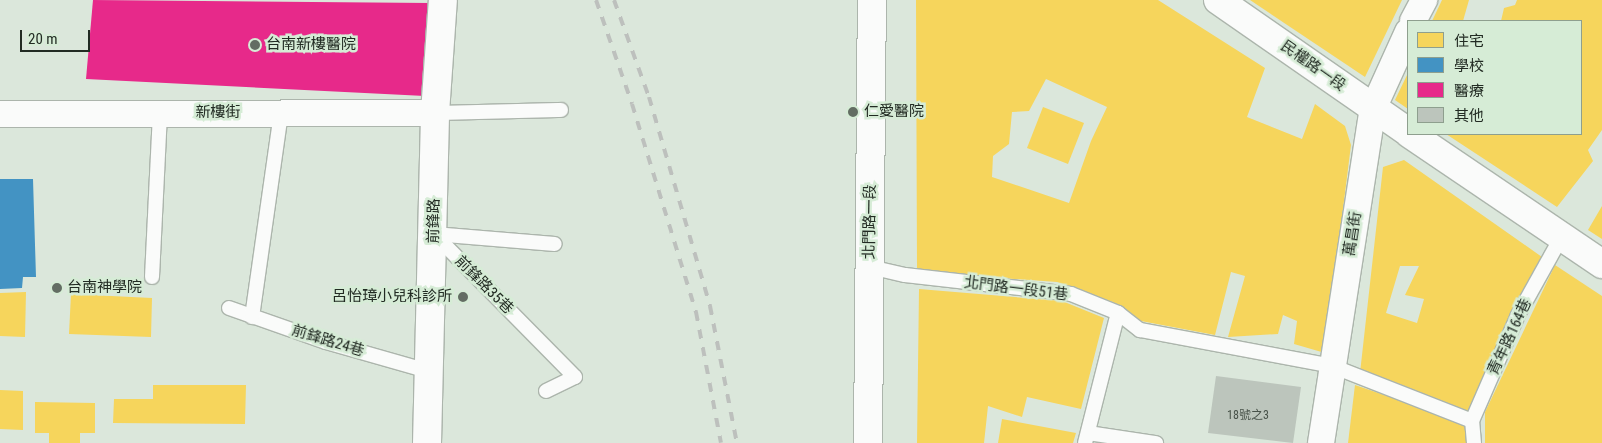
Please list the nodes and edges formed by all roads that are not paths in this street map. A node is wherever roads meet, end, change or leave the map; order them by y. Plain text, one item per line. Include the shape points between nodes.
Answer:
1 (442, 0) edge
2 (872, 0) edge
3 (1424, 0) edge
4 (1225, 2) edge
5 (1414, 20) edge
6 (1407, 34) edge
7 (1373, 109) junction
8 (561, 110) dead end
9 (280, 113) junction
10 (435, 113) junction
11 (0, 114) edge
12 (160, 114) junction
13 (1407, 132) edge
14 (1412, 135) edge
15 (434, 234) junction
16 (1562, 236) junction
17 (555, 244) dead end
18 (1602, 264) edge
19 (870, 267) junction
20 (152, 277) dead end
21 (229, 308) dead end
22 (1118, 313) junction
23 (252, 317) junction
24 (1332, 366) junction
25 (428, 371) junction
26 (546, 391) dead end
27 (1472, 421) junction
28 (1087, 438) edge
29 (427, 443) edge
30 (868, 443) edge
31 (1156, 443) edge
32 (1321, 443) edge
33 (1474, 443) edge

1 - 10 street, 前鋒路
2 - 19 street, 北門路一段
3 - 5 street
4 - 7 street, 民權路一段
6 - 7 street, 萬昌街
7 - 13 street, 民權路一段
7 - 24 street, 萬昌街
8 - 10 lane
9 - 10 street, 新樓街
9 - 12 street, 新樓街
9 - 23 lane
10 - 15 street, 前鋒路
11 - 12 street, 新樓街
12 - 20 lane
14 - 16 street, 民權路一段
15 - 17 lane, 前鋒路35巷
15 - 25 street, 前鋒路
15 - 26 lane, 前鋒路35巷 via 575,377
16 - 18 street, 民權路一段
16 - 27 lane, 青年路164巷 via 1518,316
19 - 22 lane, 北門路一段51巷 via 905,275 1071,294
19 - 30 street, 北門路一段
21 - 23 lane, 前鋒路24巷
22 - 24 lane, 北門路一段51巷 via 1140,330
22 - 28 lane
23 - 25 lane, 前鋒路24巷
24 - 27 lane, 北門路一段51巷
24 - 32 street, 萬昌街
25 - 29 street, 前鋒路
27 - 33 lane, 青年路164巷
28 - 31 lane

